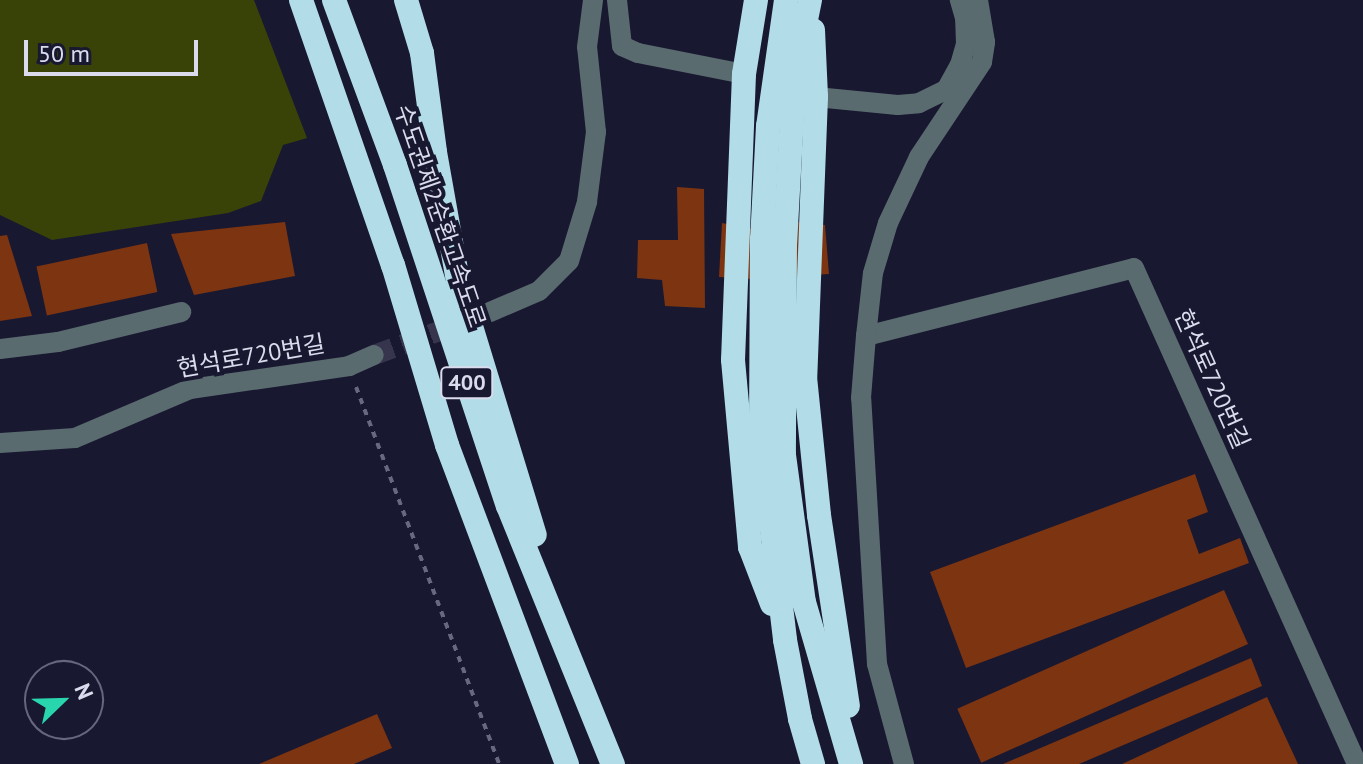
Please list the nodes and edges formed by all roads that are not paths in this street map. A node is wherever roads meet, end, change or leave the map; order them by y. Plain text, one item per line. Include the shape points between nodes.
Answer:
1 (301, 0) edge
2 (334, 0) edge
3 (406, 0) edge
4 (593, 0) edge
5 (617, 0) edge
6 (756, 0) edge
7 (786, 0) edge
8 (811, 0) edge
9 (960, 0) edge
10 (978, 0) edge
11 (744, 74) junction
12 (816, 97) junction
13 (181, 312) dead end
14 (490, 312) dead end
15 (866, 336) junction
16 (0, 349) edge
17 (374, 355) tunnel mouth
18 (0, 443) edge
19 (785, 640) junction
20 (612, 762) edge
21 (567, 764) edge
22 (813, 764) edge
23 (854, 764) edge
24 (904, 764) edge
25 (1357, 764) edge

1 - 21 highway, 400 via 393,265 447,445
2 - 20 highway, 수도권제2순환고속도로 / 400 via 395,165 508,506
3 - 20 highway via 422,53 459,287
4 - 14 street via 587,47 596,132 587,202 569,261 539,291
5 - 11 street via 622,46
6 - 11 highway
7 - 19 highway via 768,126 761,438
8 - 12 highway
8 - 23 highway via 794,79 786,229 784,455 804,602
9 - 12 street via 966,44 946,90 919,103 898,105
10 - 15 street via 985,42 982,62 919,157 888,223 873,273
11 - 19 highway via 733,360 750,547
12 - 23 highway via 805,377
13 - 16 street via 58,342
15 - 24 street via 861,398 877,664
15 - 25 street, 현석로720번길 via 1134,268
17 - 18 street, 현석로720번길 via 349,366 190,389 75,438
19 - 22 highway

